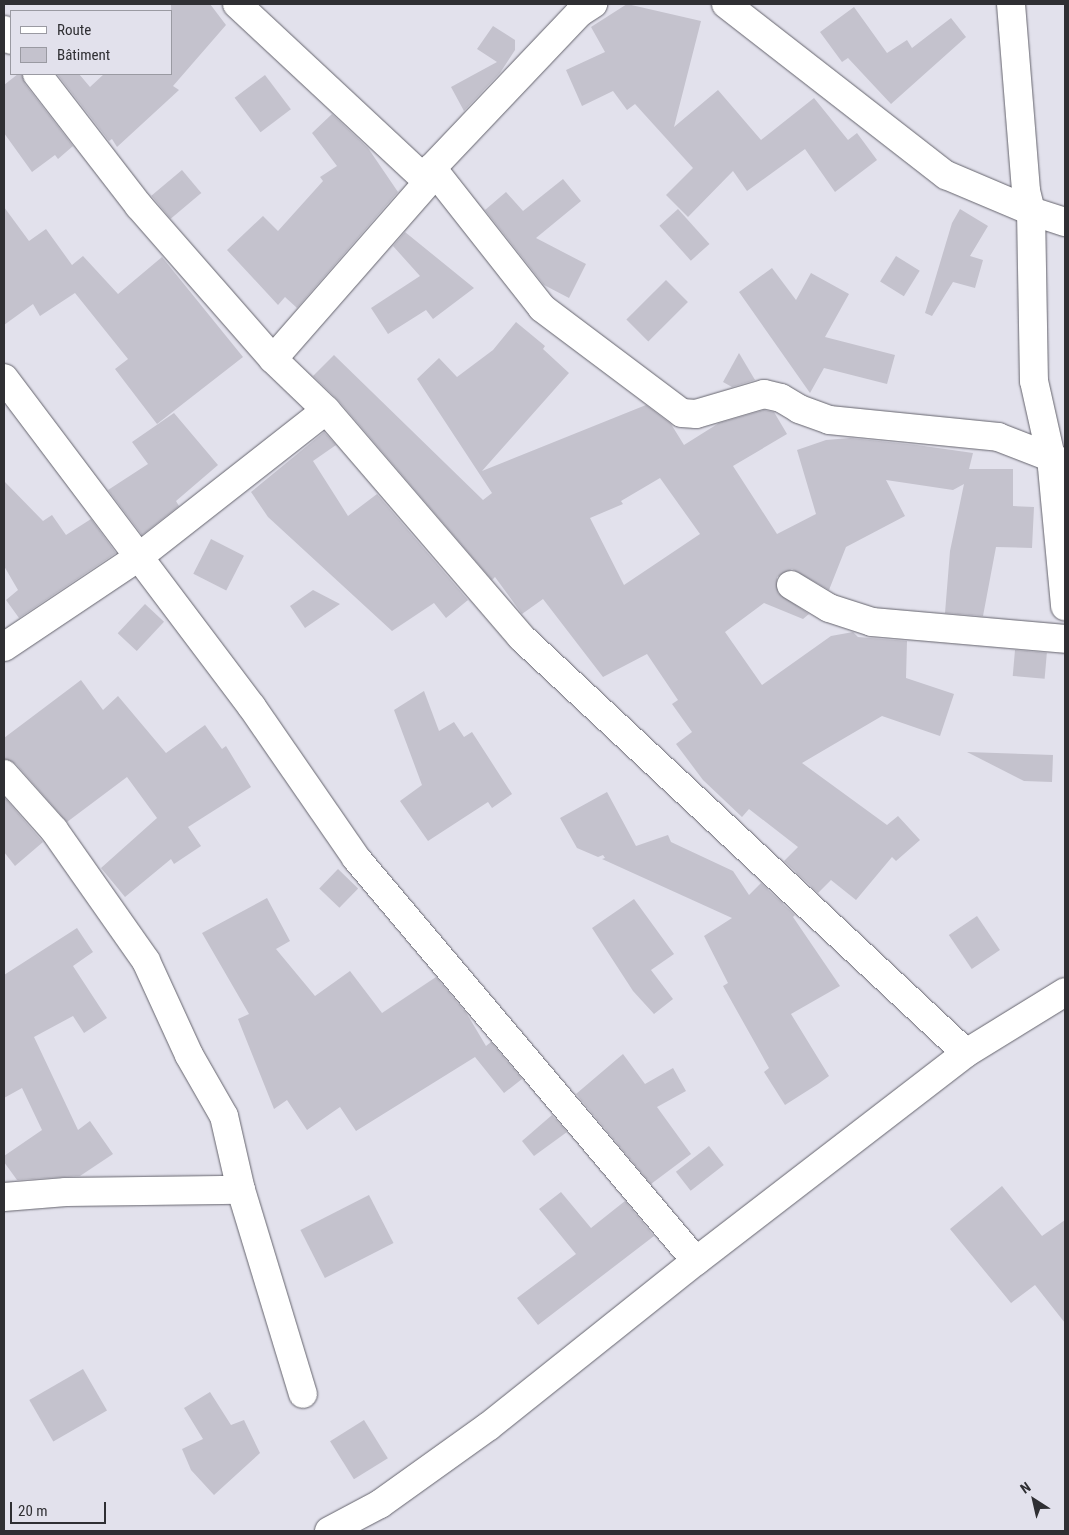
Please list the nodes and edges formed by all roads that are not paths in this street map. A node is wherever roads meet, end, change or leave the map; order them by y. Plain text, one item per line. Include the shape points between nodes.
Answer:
1 (237, 4) edge
2 (726, 4) edge
3 (1011, 4) edge
4 (578, 7) edge
5 (38, 75) edge
6 (430, 175) junction
7 (1031, 211) junction
8 (1065, 222) edge
9 (273, 359) junction
10 (4, 378) edge
11 (326, 410) junction
12 (1058, 460) edge
13 (140, 556) junction
14 (791, 585) dead end
15 (1065, 606) edge
16 (1065, 639) edge
17 (4, 647) edge
18 (4, 774) edge
19 (1065, 992) edge
20 (966, 1053) junction
21 (8, 1190) edge
22 (241, 1190) junction
23 (696, 1261) junction
24 (303, 1394) dead end
25 (342, 1528) edge

1 - 6 street
2 - 7 street via 946,175
3 - 7 street via 1026,190
4 - 6 street
5 - 9 street via 139,206
6 - 9 street
6 - 12 street via 542,308 682,413 696,414 764,394 781,398 829,420 998,437
7 - 8 street
7 - 12 street via 1034,381
9 - 11 street
10 - 13 street
11 - 13 street
11 - 20 street via 521,638
12 - 15 street
13 - 17 street
13 - 23 street via 252,706 356,858
14 - 16 street via 829,608 872,622
18 - 22 street via 54,830 146,961 189,1056 224,1116
19 - 20 street
20 - 23 street
21 - 22 street
22 - 24 street
23 - 25 street via 489,1426

